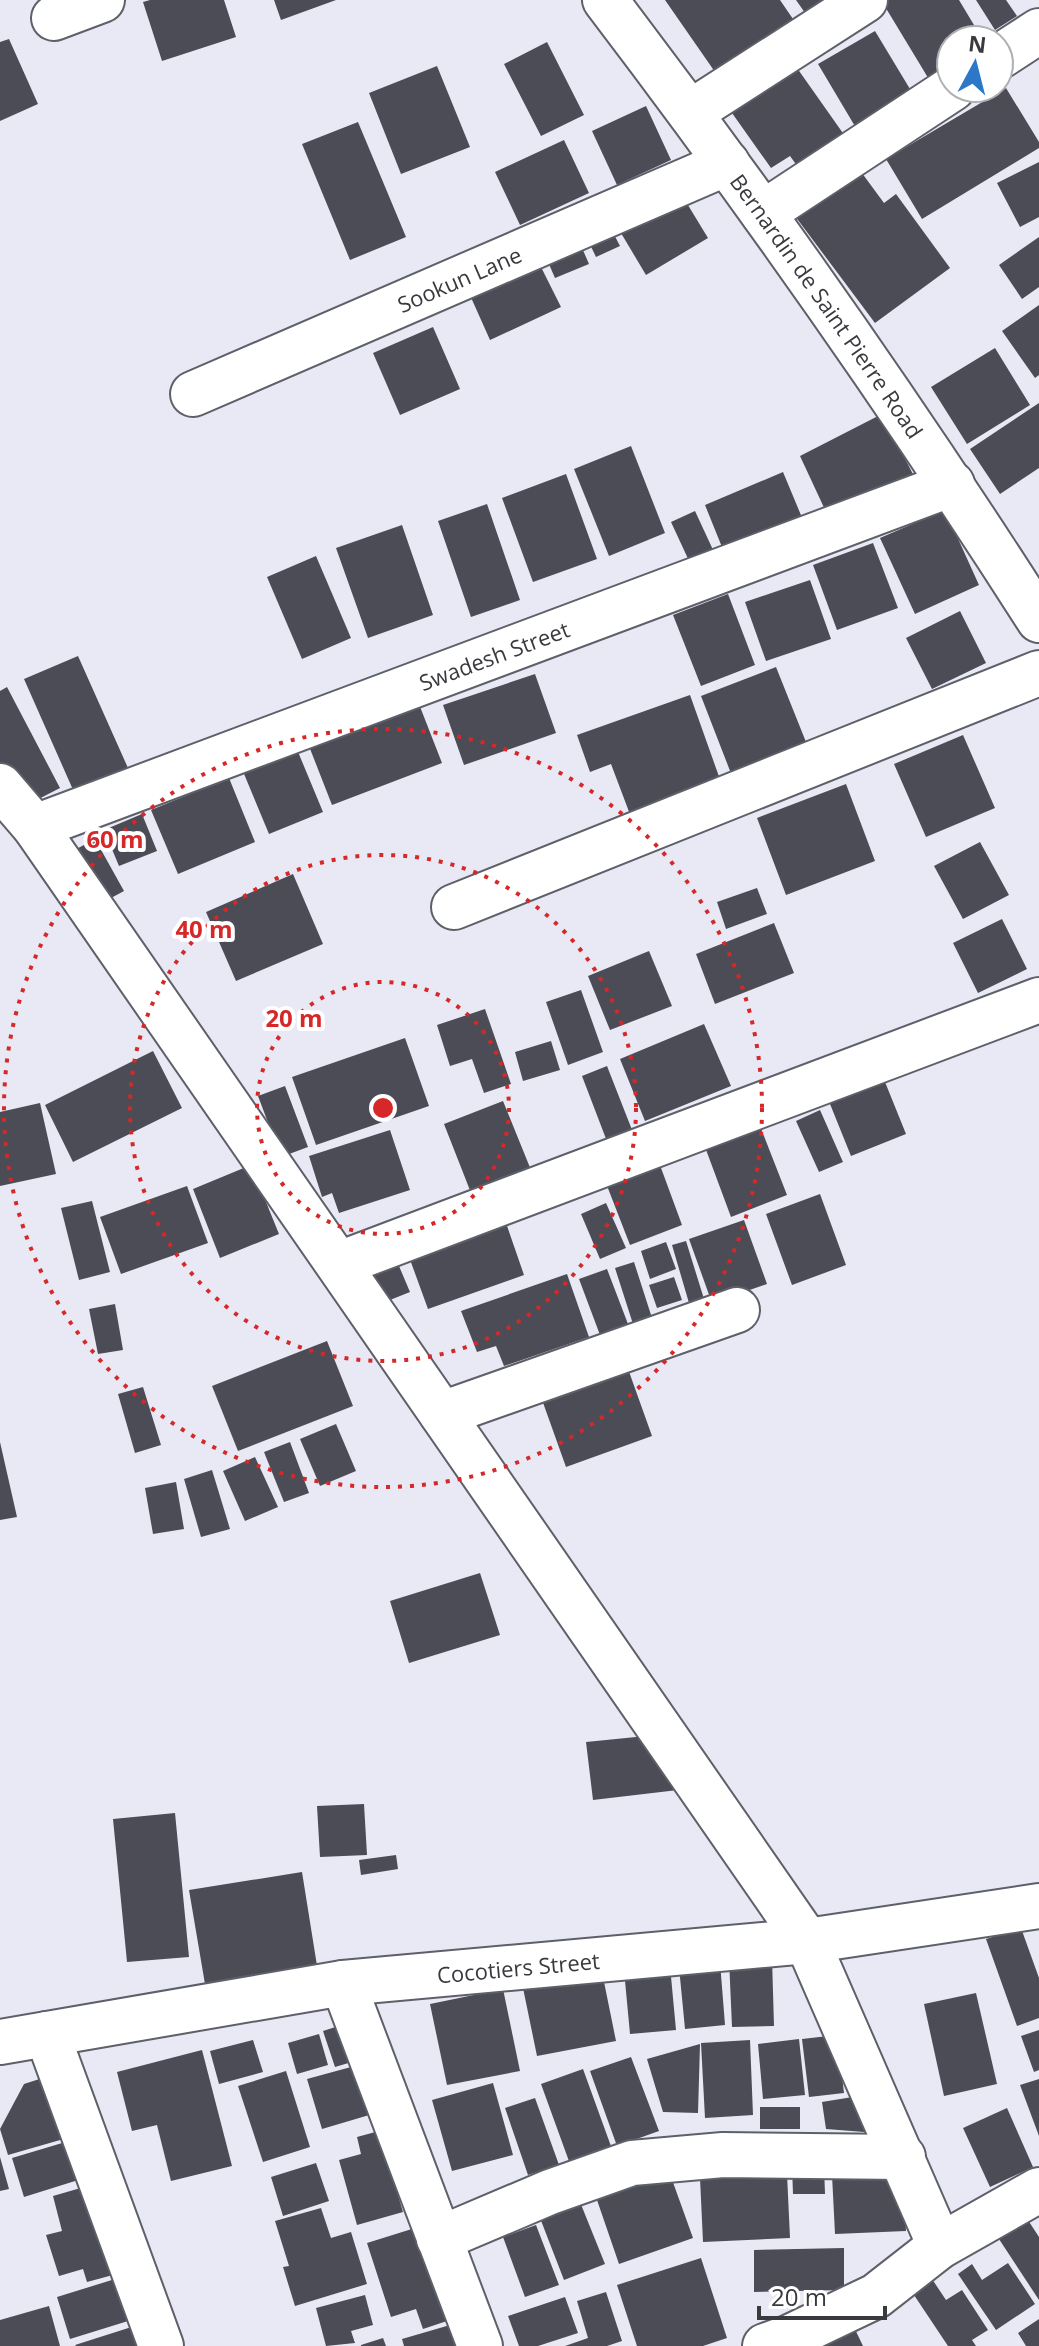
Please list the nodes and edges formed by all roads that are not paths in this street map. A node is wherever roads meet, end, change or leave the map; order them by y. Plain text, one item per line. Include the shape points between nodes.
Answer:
1 (102, 0) edge
2 (605, 0) edge
3 (865, 0) edge
4 (54, 18) dead end
5 (1039, 31) edge
6 (1015, 47) edge
7 (935, 100) edge
8 (691, 112) junction
9 (727, 163) junction
10 (763, 213) junction
11 (193, 394) dead end
12 (952, 484) junction
13 (1038, 615) edge
14 (1039, 673) edge
15 (0, 786) edge
16 (35, 827) junction
17 (454, 907) dead end
18 (1039, 1000) edge
19 (339, 1264) junction
20 (737, 1310) dead end
21 (442, 1414) junction
22 (1039, 1906) edge
23 (807, 1941) junction
24 (343, 1983) junction
25 (47, 2034) junction
26 (0, 2042) edge
27 (903, 2157) junction
28 (1039, 2190) edge
29 (439, 2239) junction
30 (940, 2246) junction
31 (161, 2346) edge
32 (480, 2346) edge
33 (765, 2346) edge

1 - 4 street
2 - 8 street, Bernardin de Saint Pierre Road
3 - 8 street
5 - 6 street
7 - 10 street
8 - 9 street, Bernardin de Saint Pierre Road
9 - 10 street, Bernardin de Saint Pierre Road
9 - 11 street, Sookun Lane
10 - 12 street, Bernardin de Saint Pierre Road
12 - 13 street, Bernardin de Saint Pierre Road
12 - 16 street, Swadesh Street
14 - 17 street
15 - 16 street
16 - 19 street
18 - 19 street
19 - 21 street
20 - 21 street
21 - 23 street
22 - 23 street, Cocotiers Street
23 - 24 street, Cocotiers Street
23 - 27 street
24 - 25 street, Cocotiers Street
24 - 29 street
25 - 26 street, Cocotiers Street
25 - 31 street
27 - 29 street via 723,2155 632,2163
27 - 30 street
28 - 30 street
29 - 32 street
30 - 33 street via 876,2296

